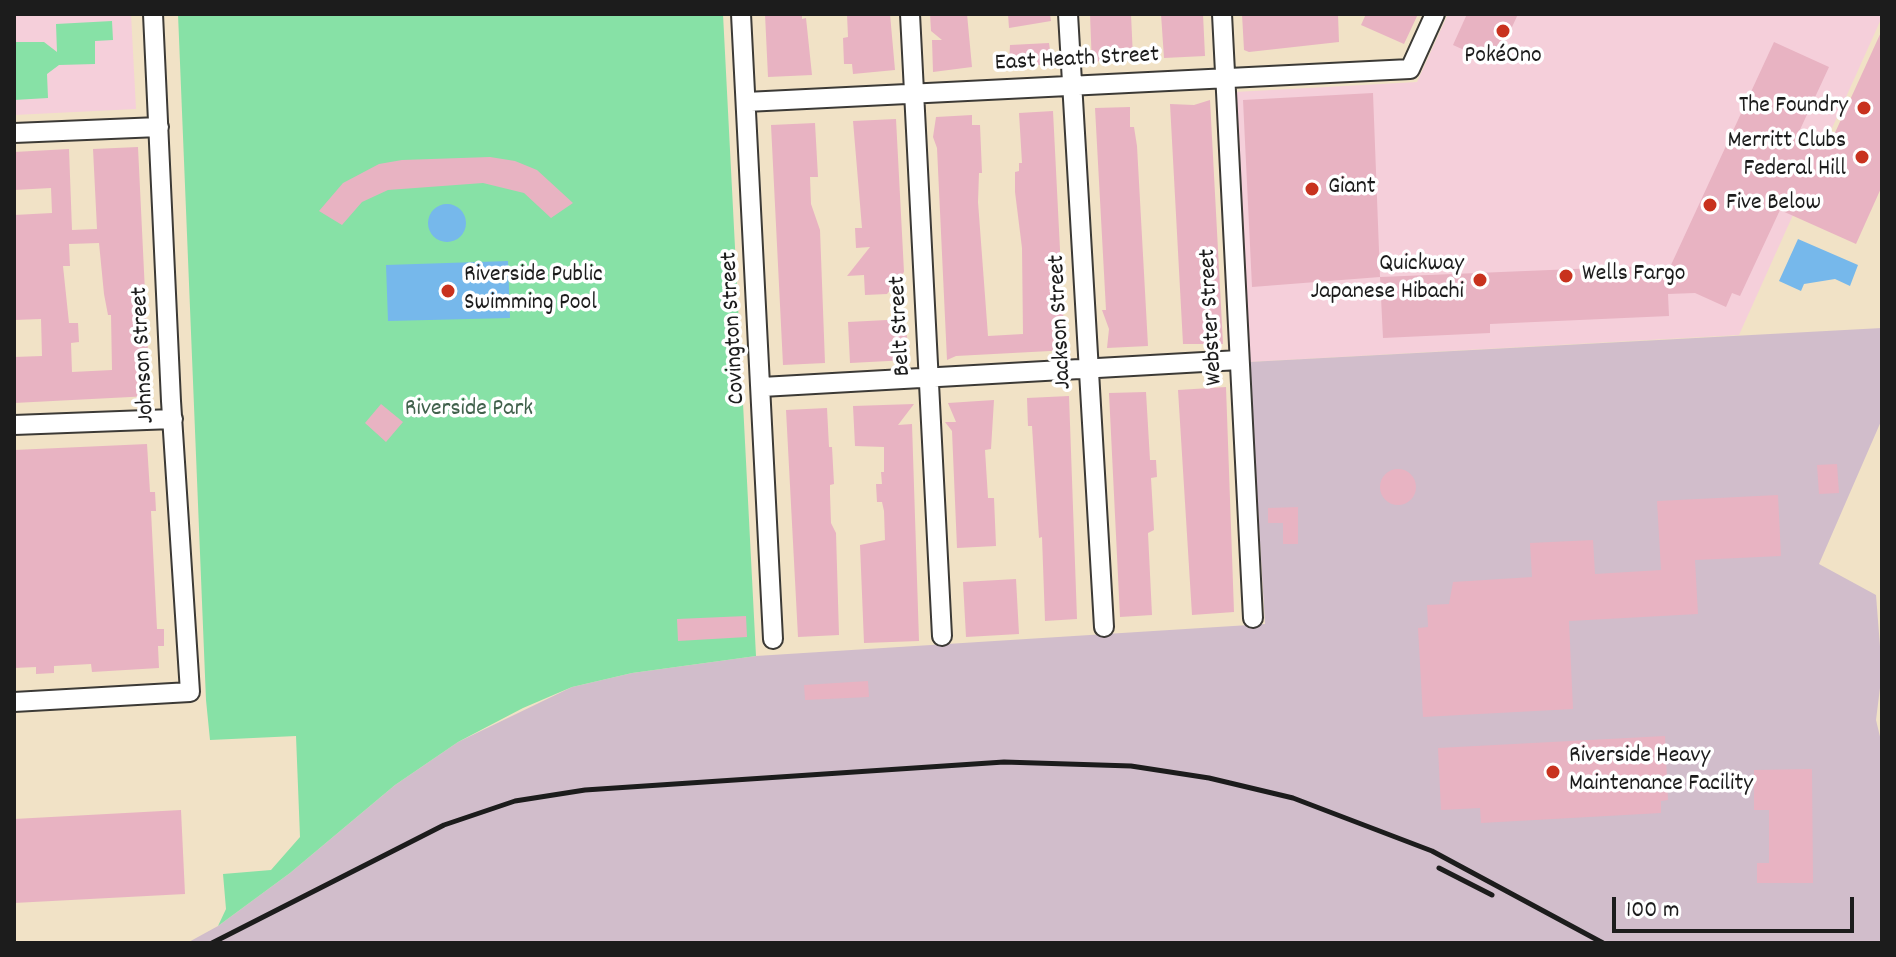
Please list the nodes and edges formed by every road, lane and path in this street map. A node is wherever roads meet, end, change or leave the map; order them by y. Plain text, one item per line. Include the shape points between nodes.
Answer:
1 (153, 14) edge
2 (741, 14) edge
3 (910, 14) edge
4 (1068, 14) edge
5 (1222, 14) edge
6 (1435, 14) edge
7 (1225, 78) junction
8 (1072, 86) junction
9 (914, 94) junction
10 (746, 102) junction
11 (159, 127) junction
12 (14, 133) edge
13 (1239, 360) junction
14 (1089, 369) junction
15 (928, 377) junction
16 (762, 387) junction
17 (173, 419) junction
18 (14, 425) edge
19 (1253, 618) dead end
20 (1104, 627) dead end
21 (942, 636) dead end
22 (773, 639) dead end
23 (14, 702) edge

1 - 11 street, Johnson Street
2 - 10 street, Covington Street
3 - 9 street, Belt Street
4 - 8 street, Jackson Street
5 - 7 street, Webster Street
6 - 7 street, East Heath Street via 1410,69
7 - 8 street, East Heath Street
7 - 13 street, Webster Street
8 - 9 street, East Heath Street
8 - 14 street, Jackson Street
9 - 10 street, East Heath Street
9 - 15 street, Belt Street
10 - 16 street, Covington Street
11 - 12 street
11 - 17 street, Johnson Street
13 - 14 street
13 - 19 street, Webster Street
14 - 15 street
14 - 20 street, Jackson Street
15 - 16 street
15 - 21 street, Belt Street
16 - 22 street, Covington Street
17 - 18 street
17 - 23 street, Johnson Street via 190,692

